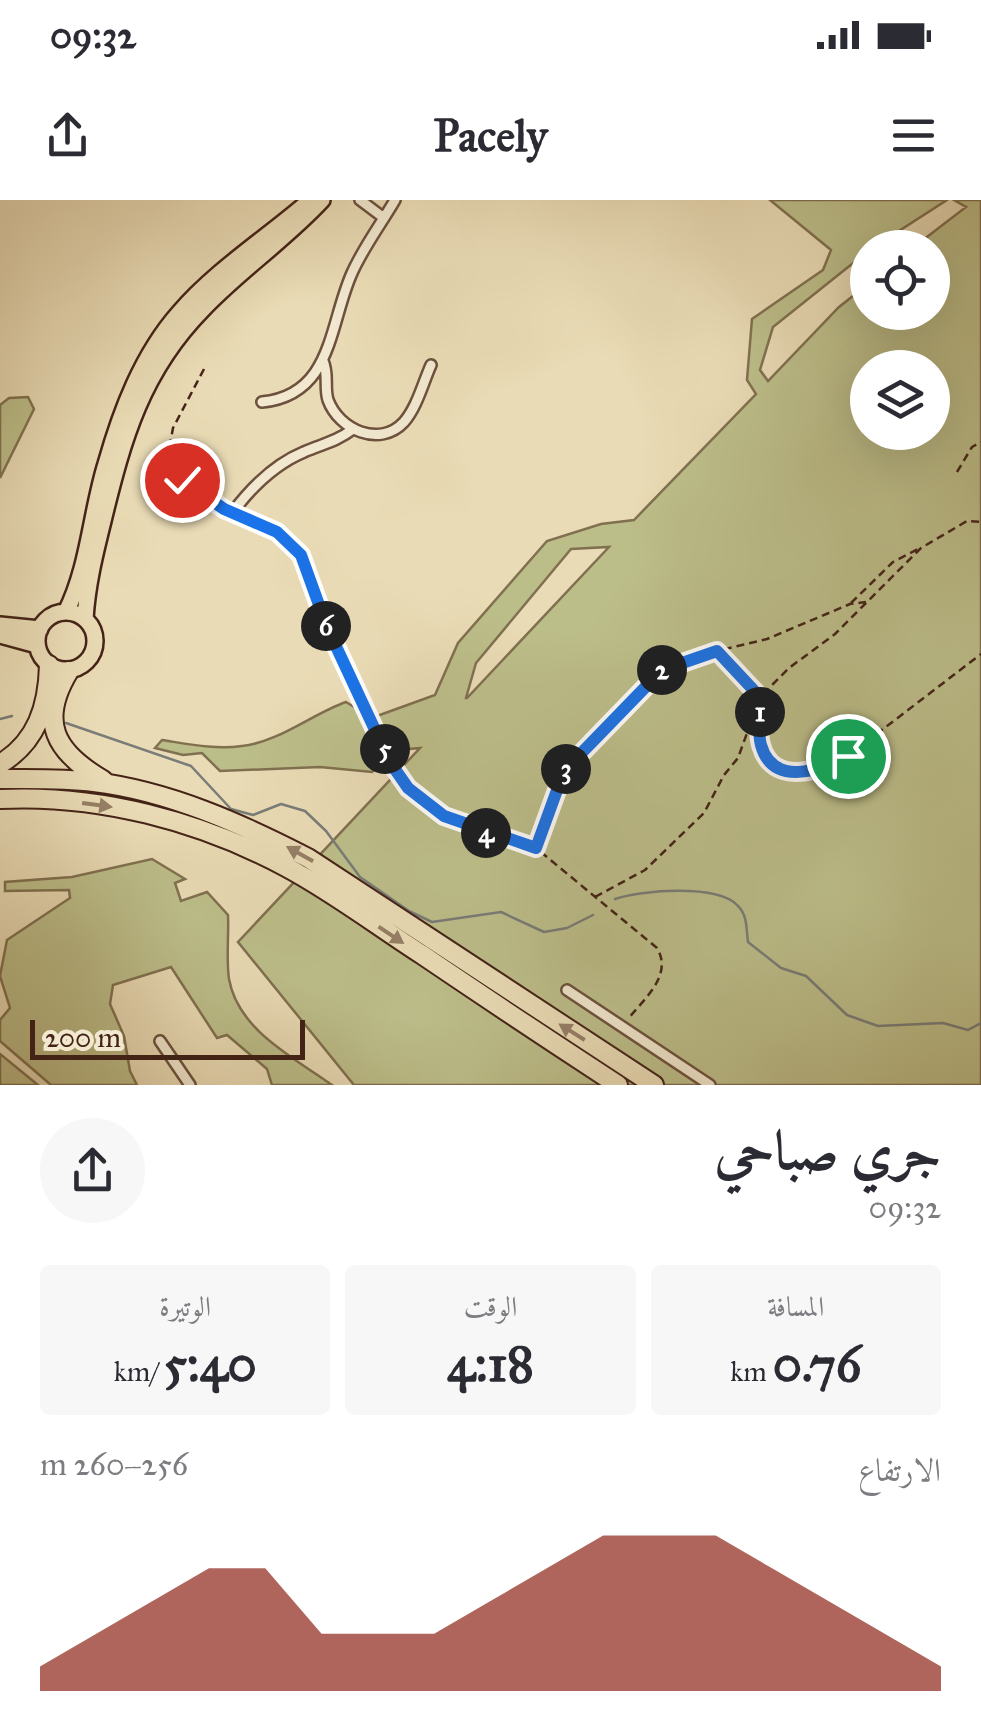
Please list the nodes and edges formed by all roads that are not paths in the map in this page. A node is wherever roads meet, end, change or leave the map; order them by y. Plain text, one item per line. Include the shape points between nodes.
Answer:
1 (310, 200) edge
2 (322, 200) edge
3 (360, 200) edge
4 (395, 200) edge
5 (384, 218) junction
6 (323, 362) junction
7 (431, 365) dead end
8 (262, 402) dead end
9 (353, 429) junction
10 (232, 513) road end
11 (66, 612) junction
12 (85, 618) junction
13 (0, 625) edge
14 (0, 635) edge
15 (38, 637) junction
16 (49, 665) junction
17 (69, 671) junction
18 (0, 764) edge
19 (0, 779) edge
20 (112, 785) junction
21 (5, 800) edge
22 (567, 990) dead end
23 (160, 1042) dead end
24 (190, 1085) edge
25 (618, 1085) edge
26 (654, 1085) edge
27 (710, 1085) edge

1 - 11 highway via 204,287 156,345 117,428
2 - 12 highway via 212,300 156,365 113,478
3 - 5 street
4 - 5 street
5 - 6 street via 352,274
6 - 8 street via 294,393
6 - 9 street via 328,398
7 - 9 street via 401,426 370,436
9 - 10 street via 291,459
11 - 12 highway
11 - 15 highway via 50,616
12 - 17 highway via 96,636 94,650
13 - 15 highway
14 - 15 highway
15 - 16 highway
16 - 17 highway
16 - 18 highway via 40,719
17 - 20 highway via 54,700 56,735 77,764
19 - 20 highway
26 -> 20 highway via 308,858 226,820
21 -> 25 highway via 133,811 246,847 318,886
22 - 27 street
23 - 24 street

